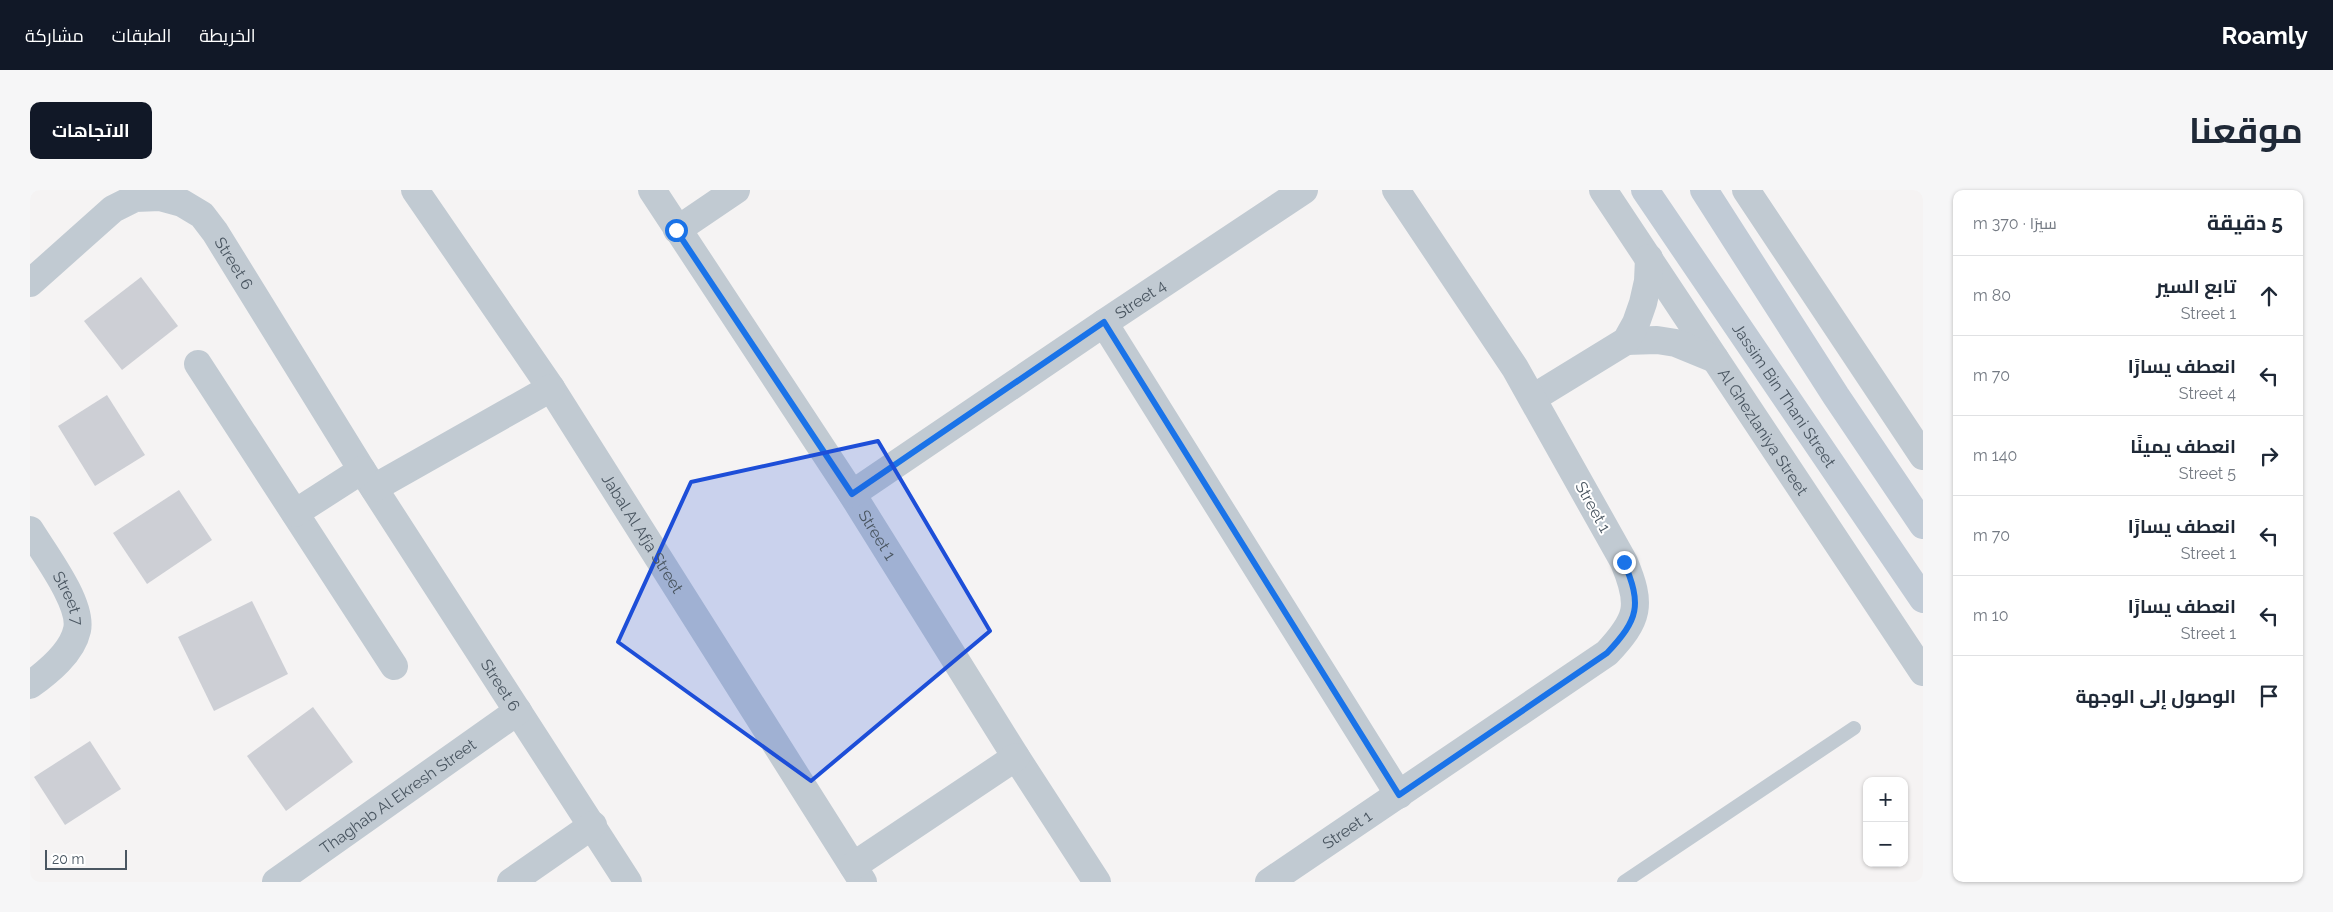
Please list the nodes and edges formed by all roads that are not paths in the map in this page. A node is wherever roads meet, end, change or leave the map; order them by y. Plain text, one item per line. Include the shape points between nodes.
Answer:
1 (415, 190) edge
2 (652, 190) edge
3 (736, 190) edge
4 (1304, 190) edge
5 (1396, 190) edge
6 (1603, 190) edge
7 (1704, 190) edge
8 (1746, 190) edge
9 (1646, 193) edge
10 (1766, 203) edge
11 (676, 230) junction
12 (1649, 258) junction
13 (30, 283) edge
14 (1104, 322) junction
15 (1626, 341) junction
16 (1715, 358) junction
17 (198, 364) dead end
18 (551, 388) junction
19 (1533, 398) junction
20 (1923, 456) edge
21 (368, 479) junction
22 (852, 494) junction
23 (295, 514) junction
24 (1923, 525) edge
25 (30, 530) edge
26 (1923, 599) edge
27 (394, 666) dead end
28 (1923, 672) edge
29 (30, 685) edge
30 (518, 711) junction
31 (1854, 728) dead end
32 (1016, 757) junction
33 (1399, 795) junction
34 (593, 825) junction
35 (858, 874) edge
36 (276, 882) edge
37 (511, 882) edge
38 (628, 882) edge
39 (1097, 882) edge
40 (1269, 882) edge
41 (1624, 882) edge

1 - 18 street, Jabal Al Afja Street
2 - 11 street, Street 1
3 - 11 street
4 - 14 street, Street 4
5 - 19 street, Street 1
6 - 12 street, Al Ghezlaniya Street
7 - 24 main road
8 - 10 street
9 - 26 main road, Jassim Bin Thani Street
10 - 20 street
11 - 22 street, Street 1
12 - 15 street via 1643,303
12 - 16 street, Al Ghezlaniya Street
13 - 21 street, Street 6 via 124,202 148,196 182,203 202,215 215,232
14 - 22 street, Street 4
14 - 33 street
15 - 16 street via 1676,343
15 - 19 street
16 - 28 street, Al Ghezlaniya Street
17 - 23 street
18 - 21 street
18 - 35 street, Jabal Al Afja Street
19 - 33 street, Street 1 via 1624,562 1634,587 1635,611 1626,633 1607,653
21 - 23 street
21 - 30 street, Street 6
22 - 32 street, Street 1
23 - 27 street
25 - 29 street, Street 7 via 74,604 77,630 58,661
30 - 34 street, Street 6
30 - 36 street, Thaghab Al Ekresh Street
31 - 41 lane
32 - 35 street
32 - 39 street, Street 1
33 - 40 street, Street 1
34 - 37 street
34 - 38 street, Street 6

